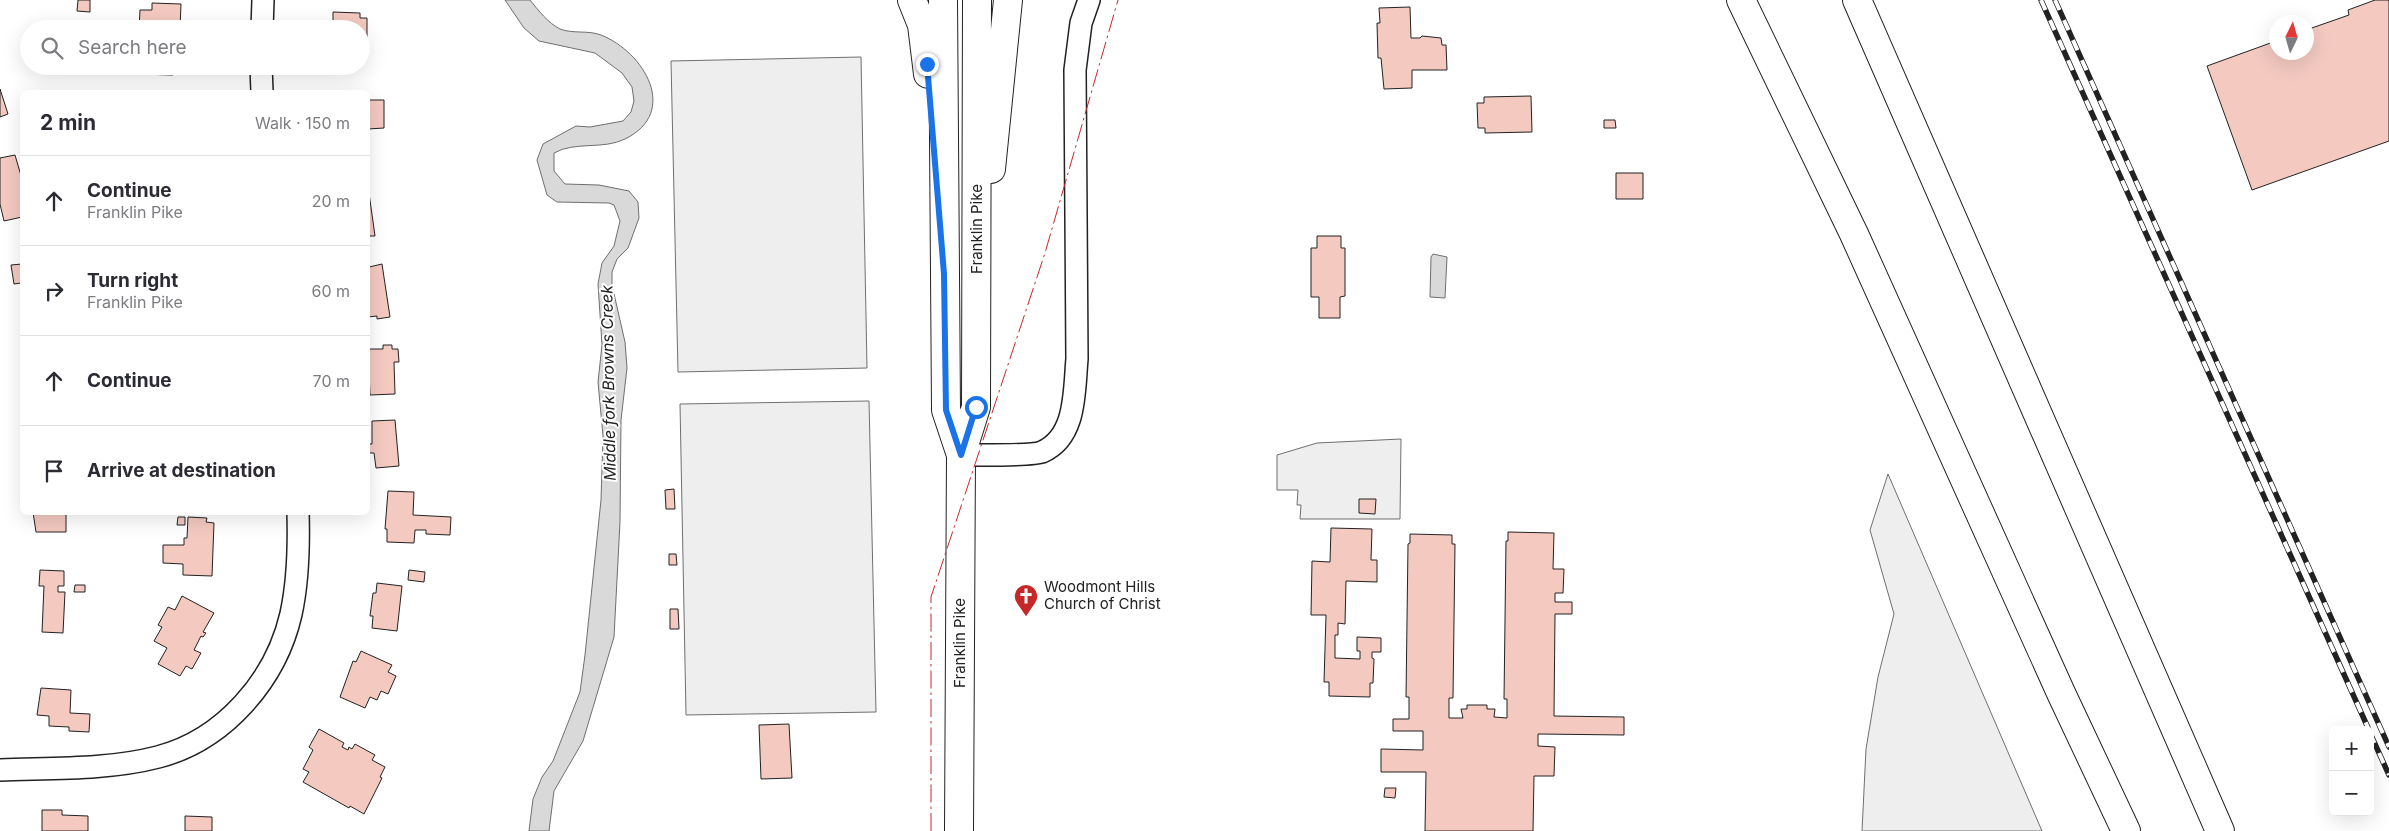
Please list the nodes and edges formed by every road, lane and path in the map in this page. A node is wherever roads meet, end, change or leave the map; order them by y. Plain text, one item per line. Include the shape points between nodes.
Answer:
1 (263, 0) edge
2 (912, 0) edge
3 (943, 0) edge
4 (977, 0) edge
5 (1008, 0) edge
6 (1089, 0) edge
7 (1741, 0) edge
8 (1857, 0) edge
9 (262, 20) edge
10 (261, 75) edge
11 (262, 90) edge
12 (944, 274) junction
13 (976, 275) junction
14 (961, 455) junction
15 (298, 515) edge
16 (2182, 742) junction
17 (0, 770) edge
18 (959, 831) edge
19 (2126, 831) edge
20 (2220, 831) edge
21 (2227, 831) edge

1 - 9 street
2 - 12 main road via 922,25 927,64
3 - 12 main road, Franklin Pike
4 - 13 main road, Franklin Pike
5 - 13 main road via 996,130
6 - 14 street via 1075,70 1077,358 1068,426 1059,440 1041,452
7 - 19 main road via 1854,234
8 - 16 main road
10 - 11 street
12 - 14 main road, Franklin Pike via 946,410
13 - 14 main road, Franklin Pike via 976,407
14 - 18 main road, Franklin Pike
15 - 17 street via 296,577 287,629 255,691 225,723 190,745 159,757 78,767
16 - 20 main road
16 - 21 main road

